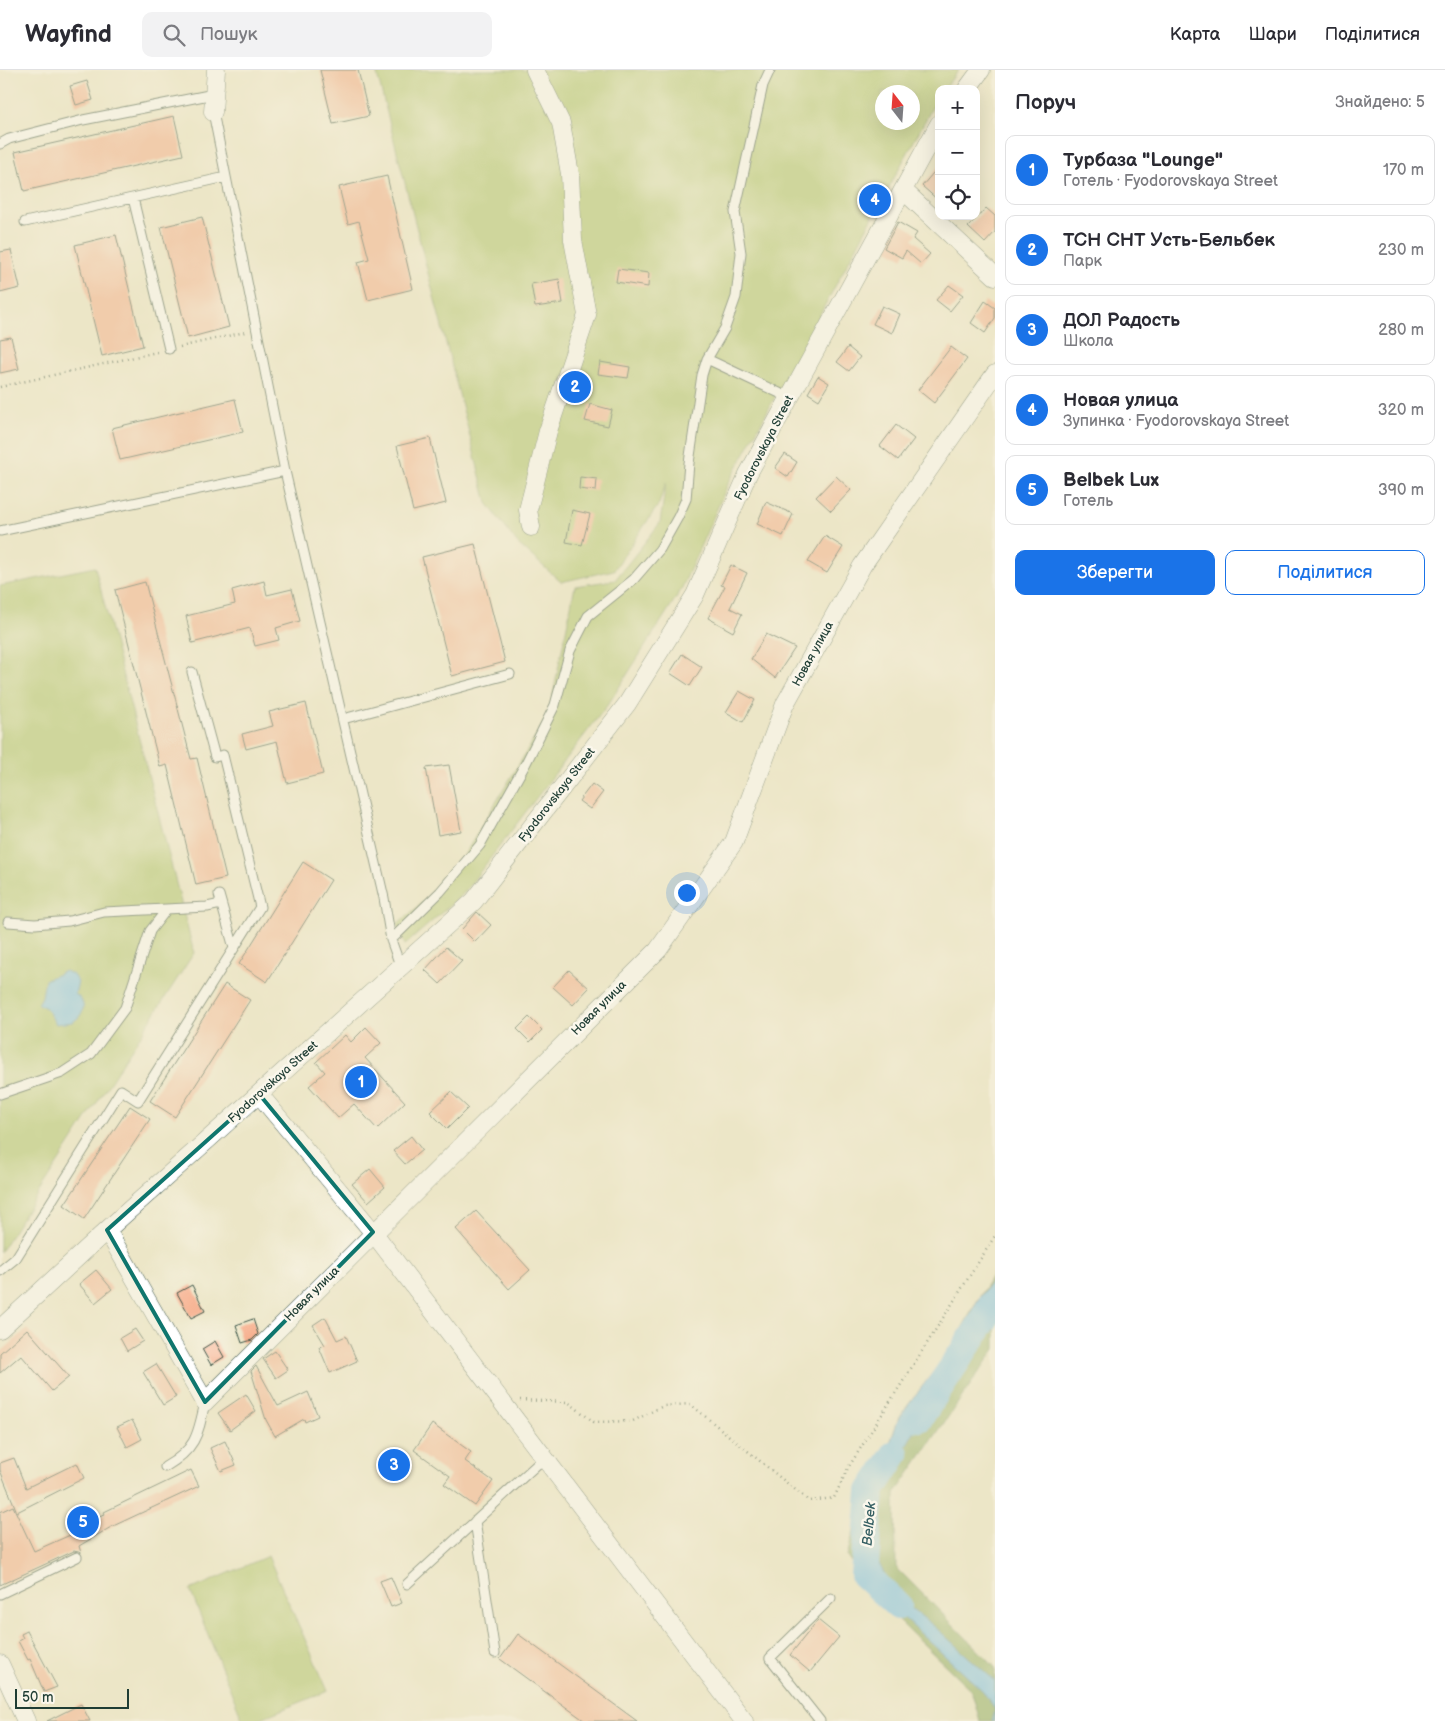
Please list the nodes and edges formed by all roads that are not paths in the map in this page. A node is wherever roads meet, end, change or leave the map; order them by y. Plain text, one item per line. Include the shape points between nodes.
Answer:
1 (216, 70) edge
2 (535, 70) edge
3 (770, 70) edge
4 (982, 70) edge
5 (970, 85) edge
6 (214, 94) junction
7 (213, 112) joint
8 (936, 130) edge
9 (0, 144) edge
10 (226, 177) junction
11 (903, 190) junction
12 (132, 198) junction
13 (25, 222) dead end
14 (995, 276) edge
15 (169, 349) road end
16 (707, 359) junction
17 (995, 374) edge
18 (790, 398) junction
19 (285, 471) junction
20 (531, 528) dead end
21 (0, 531) edge
22 (192, 672) dead end
23 (510, 674) dead end
24 (343, 719) junction
25 (218, 895) dead end
26 (221, 904) junction
27 (167, 909) junction
28 (8, 922) dead end
29 (391, 940) junction
30 (234, 948) junction
31 (402, 968) junction
32 (0, 1094) edge
33 (259, 1094) junction
34 (107, 1230) junction
35 (372, 1232) junction
36 (0, 1272) edge
37 (0, 1329) edge
38 (206, 1402) junction
39 (544, 1459) junction
40 (165, 1467) dead end
41 (476, 1521) junction
42 (76, 1558) dead end
43 (406, 1584) dead end
44 (0, 1594) edge
45 (831, 1598) dead end
46 (495, 1653) dead end
47 (0, 1664) edge
48 (26, 1721) edge
49 (744, 1721) edge
50 (820, 1721) edge

1 - 6 street
2 - 20 street via 561,123 570,174 573,240 587,314 548,431 528,510
3 - 16 lane via 763,85 735,212 740,253 736,297 725,328
4 - 5 street
6 - 7 street
6 - 9 lane via 83,120
7 - 10 lane
8 - 11 street, Fyodorovskaya Street
10 - 12 lane
10 - 19 lane
11 - 14 street
11 - 18 street, Fyodorovskaya Street
12 - 13 lane
12 - 15 lane
16 - 18 lane
16 - 29 lane via 702,375 686,499 678,518 660,549 634,579 588,616 570,651 555,705 480,845 440,892
17 - 35 street, Новая улица via 862,566 785,704 734,842 658,950
18 - 31 street, Fyodorovskaya Street via 748,474 695,595 627,704 474,901
19 - 21 lane
19 - 24 lane
22 - 30 lane via 214,757 223,755 260,907
23 - 24 lane
24 - 29 lane
25 - 26 lane
26 - 27 lane
26 - 30 lane
27 - 28 lane via 104,912 69,921 35,924
27 - 32 lane via 150,931 125,1008 91,1054 62,1073
29 - 31 lane
30 - 36 lane via 138,1101 121,1090 16,1258
31 - 33 street, Fyodorovskaya Street
33 - 34 street, Fyodorovskaya Street
33 - 35 street
34 - 37 street, Fyodorovskaya Street
34 - 38 street
35 - 38 street, Новая улица
35 - 39 street
38 - 40 lane via 194,1441 185,1456
39 - 41 lane
39 - 49 street
41 - 43 lane
41 - 46 lane
42 - 44 lane
45 - 50 lane via 770,1658
47 - 48 street

